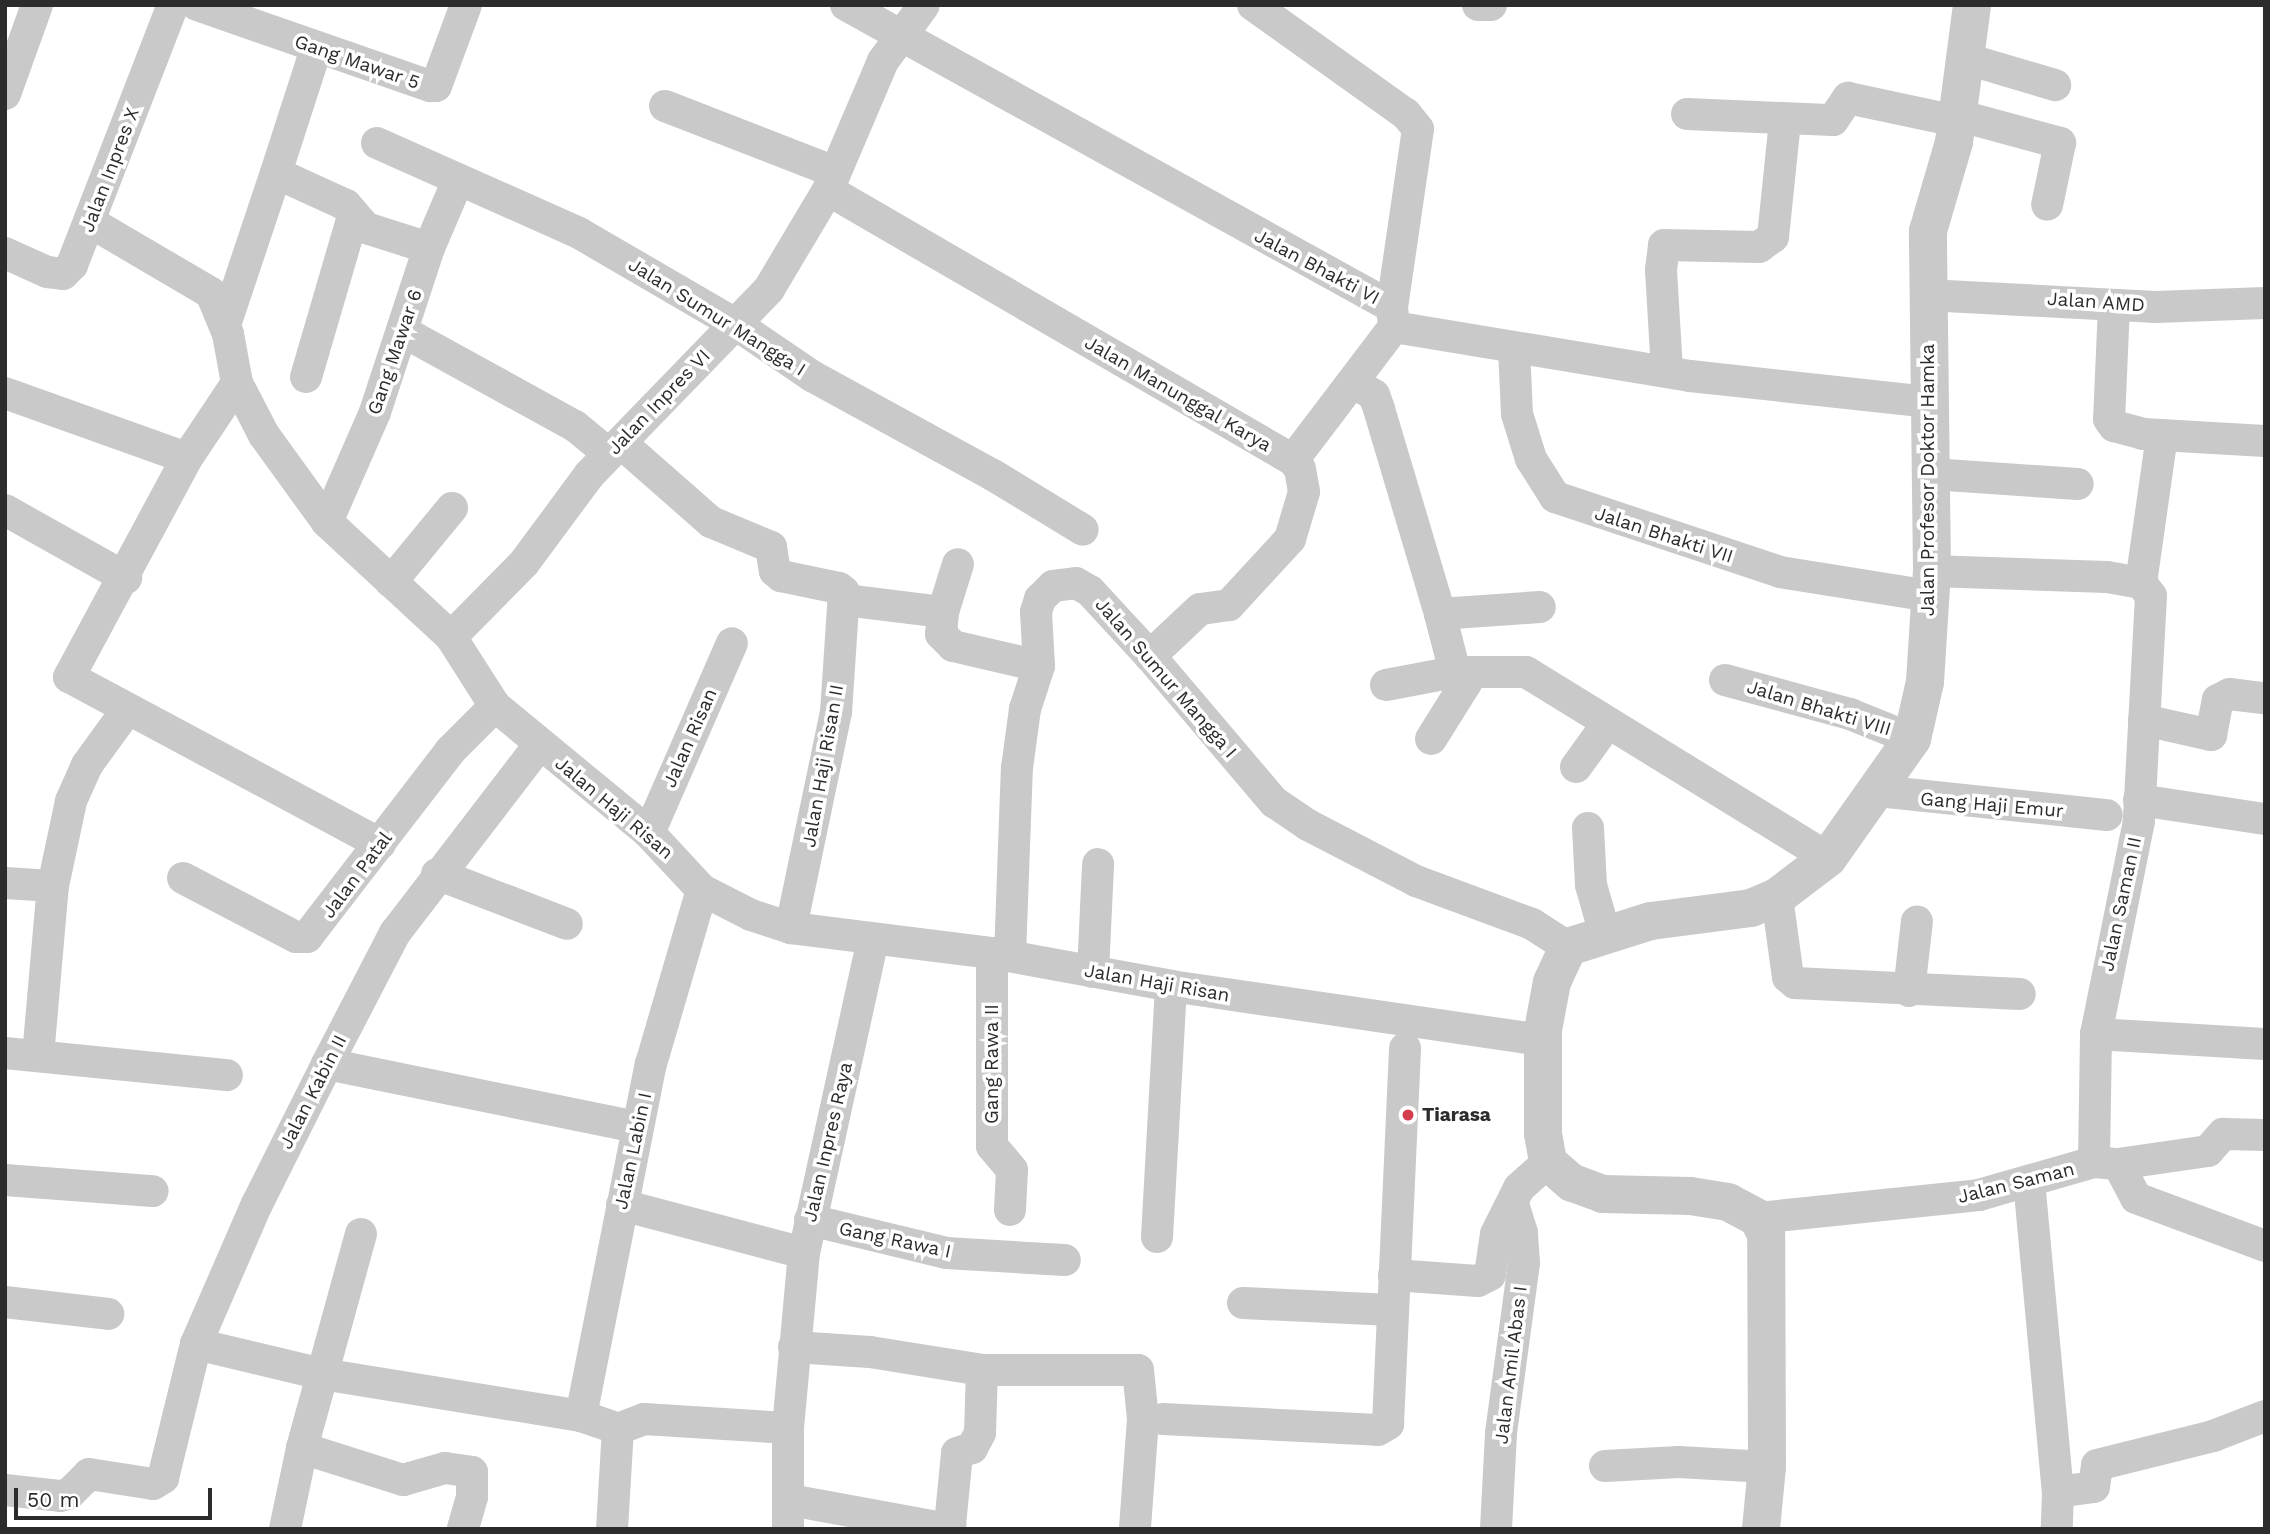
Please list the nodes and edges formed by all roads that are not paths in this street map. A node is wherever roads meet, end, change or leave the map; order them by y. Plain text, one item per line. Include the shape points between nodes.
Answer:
1 (37, 5) edge
2 (173, 5) edge
3 (197, 5) edge
4 (466, 5) edge
5 (846, 5) edge
6 (924, 5) edge
7 (1253, 5) edge
8 (1478, 5) edge
9 (1492, 5) edge
10 (1972, 5) edge
11 (898, 37) junction
12 (316, 49) junction
13 (1967, 59) junction
14 (2055, 85) dead end
15 (5, 94) edge
16 (665, 106) dead end
17 (1687, 114) dead end
18 (1957, 118) junction
19 (1785, 120) junction
20 (377, 143) dead end
21 (276, 173) junction
22 (458, 180) junction
23 (831, 181) junction
24 (2048, 205) dead end
25 (353, 216) junction
26 (90, 222) junction
27 (429, 248) junction
28 (5, 253) edge
29 (1927, 295) junction
30 (2265, 303) edge
31 (2115, 306) junction
32 (1393, 317) junction
33 (225, 325) junction
34 (737, 325) junction
35 (402, 331) junction
36 (1514, 348) junction
37 (1667, 371) junction
38 (306, 377) dead end
39 (1353, 382) junction
40 (237, 383) junction
41 (5, 393) edge
42 (1928, 402) junction
43 (2162, 436) junction
44 (2265, 441) edge
45 (615, 449) junction
46 (187, 458) junction
47 (1293, 460) junction
48 (1931, 474) junction
49 (2078, 484) dead end
50 (452, 508) dead end
51 (5, 510) edge
52 (327, 522) junction
53 (1083, 530) dead end
54 (958, 564) dead end
55 (126, 578) junction
56 (391, 582) junction
57 (1931, 583) junction
58 (2147, 593) junction
59 (845, 600) junction
60 (1540, 607) dead end
61 (943, 612) junction
62 (1440, 614) junction
63 (451, 637) junction
64 (732, 643) dead end
65 (1150, 656) junction
66 (1039, 666) junction
67 (1455, 672) junction
68 (1725, 680) dead end
69 (1386, 685) dead end
70 (2265, 698) edge
71 (495, 706) junction
72 (127, 710) junction
73 (2144, 720) junction
74 (1607, 724) junction
75 (1432, 739) dead end
76 (1912, 739) junction
77 (539, 745) junction
78 (1576, 767) dead end
79 (1878, 791) junction
80 (2139, 800) junction
81 (2107, 815) dead end
82 (2265, 818) edge
83 (1588, 828) dead end
84 (649, 833) junction
85 (380, 844) junction
86 (1828, 858) junction
87 (1098, 864) dead end
88 (437, 874) junction
89 (183, 878) dead end
90 (5, 883) edge
91 (53, 886) junction
92 (702, 890) junction
93 (1777, 897) junction
94 (1917, 921) dead end
95 (568, 924) dead end
96 (791, 928) junction
97 (1605, 934) junction
98 (873, 939) junction
99 (1568, 947) junction
100 (1001, 955) junction
101 (1093, 972) junction
102 (1171, 986) junction
103 (1909, 991) junction
104 (2020, 994) dead end
105 (2096, 1034) junction
106 (1542, 1040) junction
107 (2265, 1044) edge
108 (1405, 1048) dead end
109 (5, 1053) edge
110 (38, 1056) junction
111 (327, 1063) junction
112 (227, 1075) dead end
113 (638, 1127) junction
114 (2265, 1135) edge
115 (1548, 1162) junction
116 (2106, 1163) junction
117 (5, 1180) edge
118 (2029, 1181) junction
119 (153, 1191) dead end
120 (1513, 1203) junction
121 (622, 1205) junction
122 (1010, 1210) dead end
123 (1758, 1218) junction
124 (810, 1220) junction
125 (361, 1234) dead end
126 (1157, 1237) dead end
127 (2265, 1246) edge
128 (804, 1253) junction
129 (1065, 1260) dead end
130 (1394, 1275) junction
131 (5, 1302) edge
132 (1243, 1303) dead end
133 (1392, 1310) junction
134 (108, 1314) dead end
135 (196, 1344) junction
136 (794, 1347) junction
137 (982, 1370) junction
138 (322, 1374) junction
139 (581, 1416) junction
140 (2265, 1416) edge
141 (1163, 1419) dead end
142 (788, 1428) junction
143 (618, 1429) junction
144 (302, 1448) junction
145 (1605, 1466) dead end
146 (1767, 1467) junction
147 (5, 1490) edge
148 (2058, 1492) junction
149 (789, 1514) edge
150 (285, 1529) edge
151 (463, 1529) edge
152 (612, 1529) edge
153 (1136, 1529) edge
154 (1496, 1529) edge
155 (1761, 1529) edge
156 (2057, 1529) edge

1 - 15 street
2 - 26 street, Jalan Inpres X
3 - 12 street, Gang Mawar 5
4 - 12 street, Gang Mawar 5 via 436,86
5 - 11 street, Jalan Bhakti VI
6 - 11 street, Jalan Inpres VI
7 - 32 street via 1406,114 1418,129
8 - 9 street
10 - 13 street, Jalan Profesor Doktor Hamka
11 - 23 street, Jalan Inpres VI via 862,105
11 - 32 street, Jalan Bhakti VI
12 - 21 street
13 - 14 street
13 - 18 street, Jalan Profesor Doktor Hamka
16 - 23 street, Jalan Manunggal Karya
17 - 19 street
18 - 19 street via 1848,98 1833,120
18 - 24 street via 2060,143
18 - 29 street, Jalan Profesor Doktor Hamka via 1928,231
19 - 37 street via 1773,237 1759,247 1664,245 1661,270
20 - 22 street, Jalan Sumur Mangga I
21 - 25 street via 346,205
21 - 33 street
22 - 27 street, Gang Mawar 6
22 - 34 street, Jalan Sumur Mangga I via 579,233
23 - 34 street, Jalan Inpres VI via 787,264
23 - 47 street, Jalan Manunggal Karya
25 - 27 street via 366,228
25 - 38 street
26 - 28 street, Jalan Inpres X via 72,265 63,274 47,272
26 - 33 street, Jalan Haji Risan via 211,293
27 - 35 street, Gang Mawar 6
29 - 31 street, Jalan AMD via 2028,297
29 - 42 street, Jalan Profesor Doktor Hamka
30 - 31 street, Jalan AMD
31 - 43 street via 2109,419 2123,431
32 - 36 street, Jalan Bhakti VI
32 - 39 street
33 - 40 street, Jalan Haji Risan
34 - 45 street, Jalan Inpres VI via 690,367
34 - 53 street, Jalan Sumur Mangga I via 811,376 993,475
35 - 45 street
35 - 52 street, Gang Mawar 6 via 375,412
36 - 37 street, Jalan Bhakti VI
36 - 57 street, Jalan Bhakti VII via 1517,414 1531,459 1555,497 1568,505 1780,572
37 - 42 street, Jalan Bhakti VI
39 - 47 street
39 - 62 street via 1365,386 1379,409
40 - 46 street
40 - 52 street, Jalan Haji Risan via 264,435
41 - 46 street
42 - 48 street, Jalan Profesor Doktor Hamka
43 - 44 street
43 - 58 street, Jalan Saman II
45 - 59 street via 711,522 771,547 775,570 781,576 839,588
45 - 63 street, Jalan Inpres VI via 524,563
46 - 55 street
47 - 65 street, Jalan Manunggal Karya via 1304,492 1290,539 1230,605 1200,609
48 - 49 street
48 - 57 street, Jalan Profesor Doktor Hamka
50 - 56 street
51 - 55 street
52 - 56 street, Jalan Haji Risan
54 - 61 street
55 - 72 street via 69,677
56 - 63 street, Jalan Haji Risan
57 - 58 street, Jalan Bhakti VII via 2107,577
57 - 76 street, Jalan Profesor Doktor Hamka via 1925,682
58 - 73 street, Jalan Saman II
59 - 61 street
59 - 96 street, Jalan Haji Risan II via 836,712
60 - 62 street
61 - 66 street via 941,634 953,646
62 - 67 street
63 - 71 street, Jalan Haji Risan
64 - 84 street, Jalan Risan
65 - 66 street, Jalan Sumur Mangga I via 1090,591 1076,583 1053,586 1040,599 1036,612
65 - 99 street, Jalan Sumur Mangga I via 1274,802 1308,825 1416,881 1532,924
66 - 100 street, Jalan Sumur Mangga I via 1025,709 1017,768
67 - 69 street
67 - 74 street via 1526,672
67 - 75 street via 1466,683
68 - 76 street, Jalan Bhakti VIII via 1850,714
70 - 73 street via 2230,694 2218,700 2211,735
71 - 77 street, Jalan Haji Risan
71 - 85 street, Jalan Patal via 450,751
72 - 85 street
72 - 91 street via 87,765 71,801
73 - 80 street, Jalan Saman II
74 - 78 street
74 - 86 street
76 - 79 street, Jalan Profesor Doktor Hamka
77 - 84 street, Jalan Haji Risan
77 - 88 street, Jalan Kabin II
79 - 81 street, Gang Haji Emur
79 - 86 street, Jalan Profesor Doktor Hamka
80 - 82 street
80 - 105 street, Jalan Saman II via 2129,884
83 - 97 street via 1588,865
84 - 92 street, Jalan Haji Risan
85 - 89 street, Jalan Patal via 307,937 296,937
86 - 93 street, Jalan Profesor Doktor Hamka
87 - 101 street
88 - 95 street
88 - 111 street, Jalan Kabin II via 395,933
90 - 91 street
91 - 110 street
92 - 96 street, Jalan Haji Risan via 751,915
92 - 113 street, Jalan Labin I via 662,1018
93 - 97 street, Jalan Profesor Doktor Hamka via 1751,908 1651,921
93 - 103 street via 1788,977 1795,983
94 - 103 street
96 - 98 street, Jalan Haji Risan
97 - 99 street, Jalan Profesor Doktor Hamka
98 - 100 street, Jalan Haji Risan
98 - 124 street, Jalan Inpres Raya
99 - 106 street via 1552,982
100 - 101 street, Jalan Haji Risan
100 - 122 street, Gang Rawa II via 992,1146 1012,1170
101 - 102 street, Jalan Haji Risan
102 - 106 street, Jalan Haji Risan
102 - 126 street
103 - 104 street
105 - 107 street
105 - 116 street, Jalan Saman II
106 - 115 street via 1543,1133
108 - 130 street
109 - 110 street
110 - 112 street
111 - 113 street
111 - 135 street, Jalan Kabin II via 257,1204
113 - 121 street, Jalan Labin I
114 - 116 street, Jalan Saman via 2223,1134 2208,1151
115 - 120 street via 1519,1188
115 - 123 street via 1572,1183 1603,1194 1728,1202
116 - 118 street, Jalan Saman
116 - 127 street via 2136,1198
117 - 119 street
118 - 123 street, Jalan Saman via 1927,1204 1810,1210
118 - 148 street
120 - 130 street via 1496,1234 1490,1275 1478,1281
120 - 154 street, Jalan Amil Abas I via 1524,1263 1501,1433
121 - 128 street
121 - 139 street, Jalan Labin I
123 - 146 street via 1768,1251
124 - 128 street, Jalan Inpres Raya
124 - 129 street, Gang Rawa I via 946,1253
125 - 138 street
128 - 136 street, Jalan Inpres Raya
130 - 133 street
131 - 134 street
132 - 133 street
133 - 141 street via 1391,1411 1388,1424 1378,1430
135 - 138 street
135 - 147 street, Jalan Kabin II via 163,1478 153,1484 89,1474 69,1494 60,1496
136 - 137 street via 870,1352
136 - 142 street, Jalan Inpres Raya
137 - 149 street via 980,1433 972,1447 957,1453 950,1525 942,1528
137 - 153 street via 1138,1370 1143,1419
138 - 139 street
138 - 144 street
139 - 143 street
140 - 148 street via 2213,1436 2096,1465 2094,1487
142 - 143 street via 644,1419
142 - 149 street, Jalan Inpres Raya
143 - 152 street
144 - 150 street
144 - 151 street via 403,1480 445,1468 472,1472
145 - 146 street via 1679,1462
146 - 155 street
148 - 156 street

